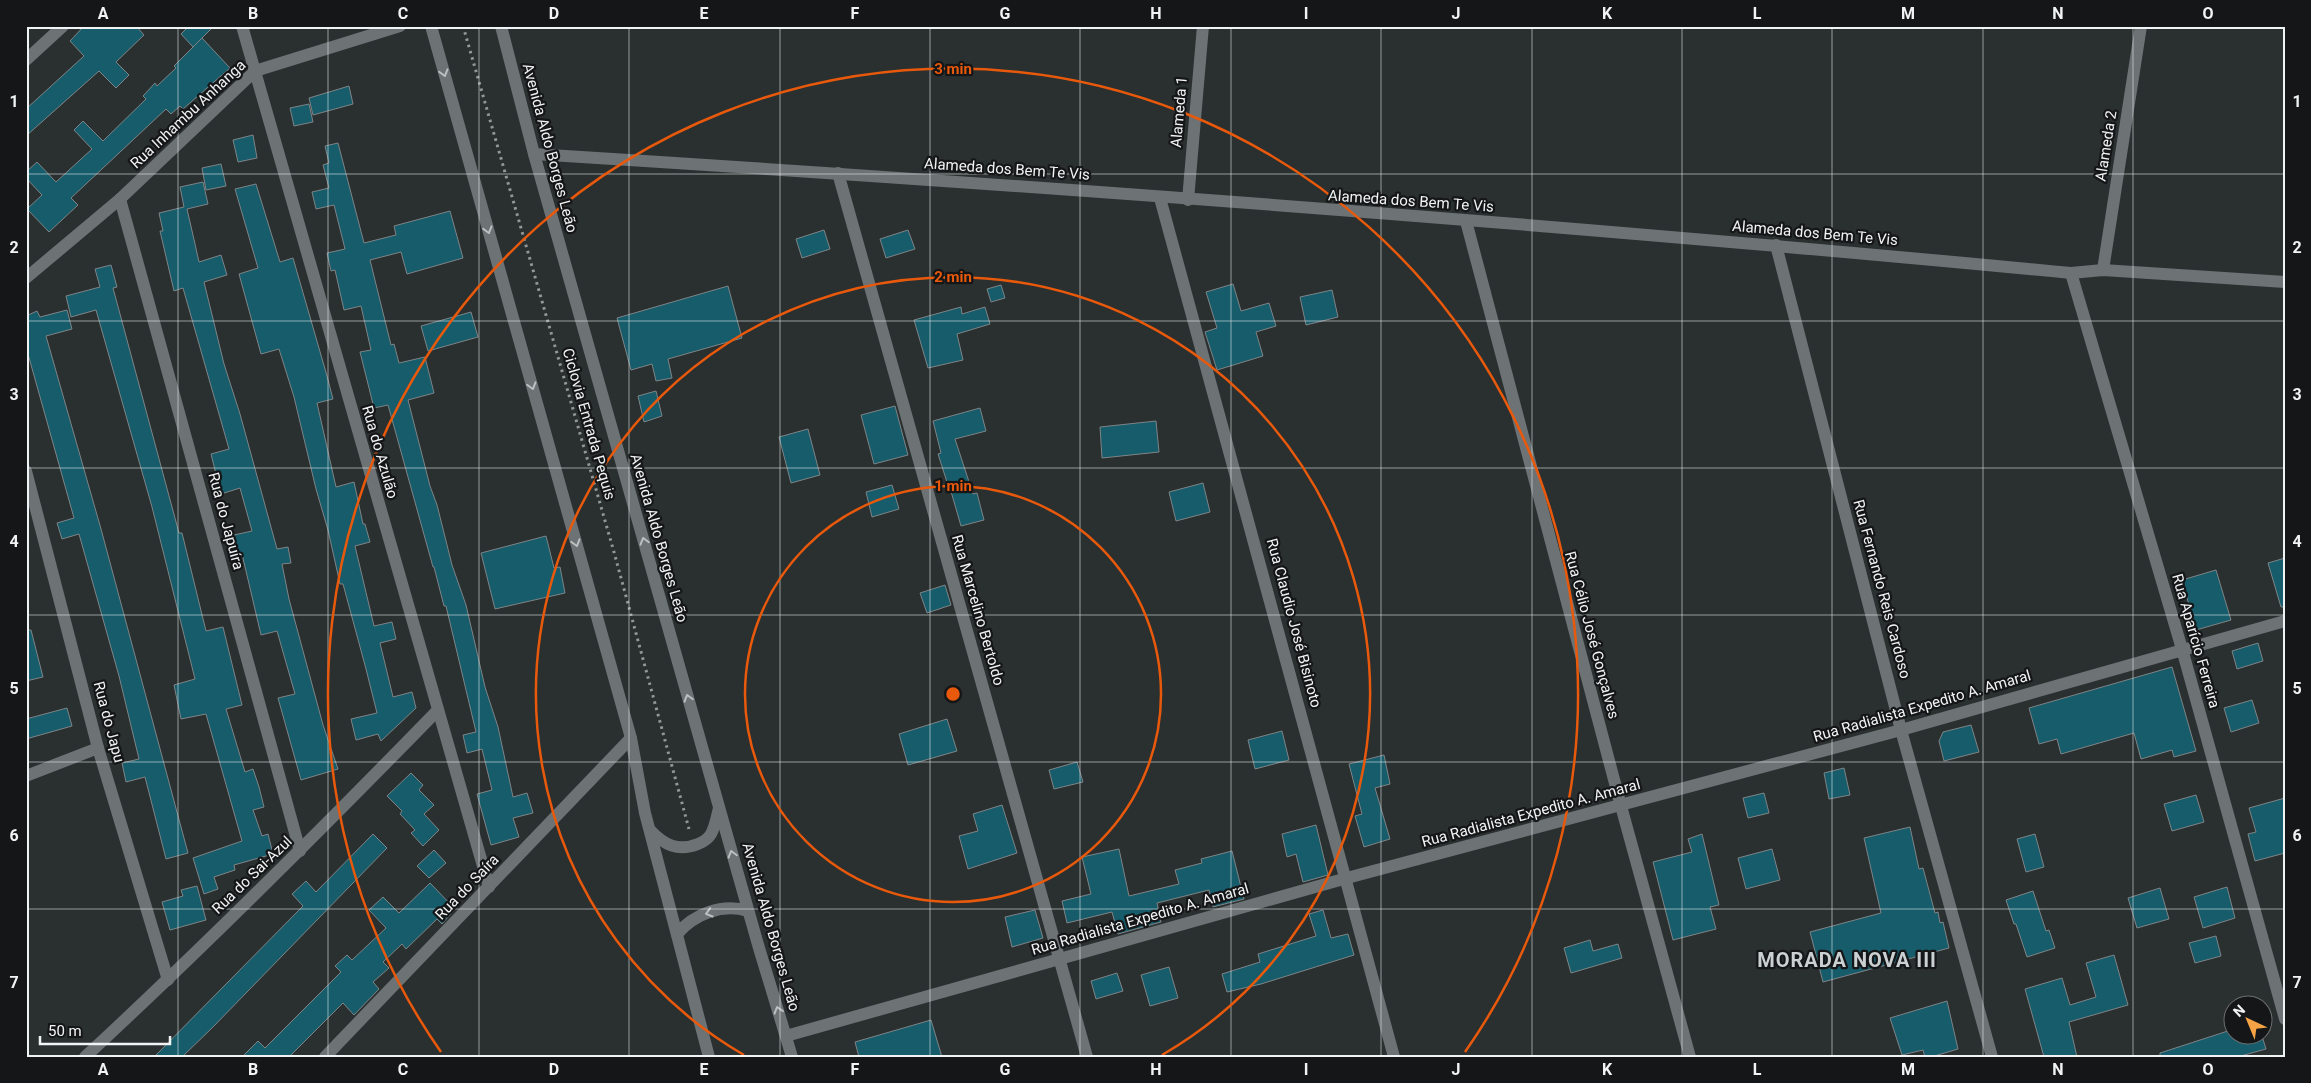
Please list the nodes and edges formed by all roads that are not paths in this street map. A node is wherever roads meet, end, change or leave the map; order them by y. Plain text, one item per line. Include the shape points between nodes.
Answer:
1 (63, 26) edge
2 (242, 26) edge
3 (400, 26) edge
4 (431, 26) edge
5 (501, 26) edge
6 (1203, 26) edge
7 (2140, 26) edge
8 (26, 60) edge
9 (255, 71) junction
10 (534, 154) junction
11 (838, 173) junction
12 (1160, 198) junction
13 (120, 199) junction
14 (1188, 200) junction
15 (1466, 221) junction
16 (1776, 245) junction
17 (2103, 270) junction
18 (2071, 273) junction
19 (26, 278) edge
20 (2285, 282) edge
21 (26, 471) edge
22 (2285, 621) edge
23 (2182, 649) junction
24 (437, 711) junction
25 (1901, 730) junction
26 (630, 738) junction
27 (98, 748) junction
28 (26, 776) edge
29 (1621, 806) junction
30 (719, 808) junction
31 (650, 830) junction
32 (300, 850) junction
33 (1347, 878) junction
34 (489, 887) junction
35 (748, 911) junction
36 (677, 934) junction
37 (1060, 959) junction
38 (168, 980) junction
39 (2285, 1019) edge
40 (786, 1036) junction
41 (85, 1057) edge
42 (325, 1057) edge
43 (709, 1057) edge
44 (792, 1057) edge
45 (1087, 1057) edge
46 (1394, 1057) edge
47 (1690, 1057) edge
48 (1992, 1057) edge

1 - 8 street
2 - 9 street, Rua do Azulão
3 - 9 street, Rua Inhambu Anhanga
4 -> 26 street
5 - 10 street, Avenida Aldo Borges Leão
6 - 14 street, Alameda 1
7 - 17 street, Alameda 2
9 - 13 street, Rua Inhambu Anhanga
9 - 24 street, Rua do Azulão
10 - 11 street, Alameda dos Bem Te Vis
30 -> 10 street, Avenida Aldo Borges Leão
11 - 12 street, Alameda dos Bem Te Vis
11 - 37 street, Rua Marcelino Bertoldo
12 - 14 street, Alameda dos Bem Te Vis
12 - 33 street, Rua Claudio José Bisinoto
13 - 19 street, Rua Inhambu Anhanga
13 - 32 street, Rua do Japuíra
14 - 15 street, Alameda dos Bem Te Vis
15 - 16 street, Alameda dos Bem Te Vis
15 - 29 street, Rua Célio José Gonçalves
16 - 18 street, Alameda dos Bem Te Vis
16 - 25 street, Rua Fernando Reis Cardoso
17 - 18 street, Alameda dos Bem Te Vis
17 - 20 street, Alameda dos Bem Te Vis
18 - 23 street, Rua Aparício Ferreira
21 - 27 street, Rua do Japu
22 - 23 street, Rua Radialista Expedito A. Amaral
23 - 25 street, Rua Radialista Expedito A. Amaral
23 - 39 street, Rua Aparício Ferreira
24 - 32 street, Rua do Sai-Azul
24 - 34 street, Rua do Azulão
25 - 29 street, Rua Radialista Expedito A. Amaral
25 - 48 street, Rua Fernando Reis Cardoso
26 - 31 street
26 - 34 street, Rua do Saíra
27 - 28 street
27 - 38 street, Rua do Japu
29 - 33 street, Rua Radialista Expedito A. Amaral
29 - 47 street, Rua Célio José Gonçalves
30 - 31 street via 710,836 688,848 674,848
35 -> 30 street, Avenida Aldo Borges Leão
31 - 36 street
32 - 38 street, Rua do Sai-Azul
33 - 37 street, Rua Radialista Expedito A. Amaral
33 - 46 street, Rua Claudio José Bisinoto
34 - 42 street, Rua do Saíra
35 -> 36 street via 738,908 706,913 694,918
40 -> 35 street, Avenida Aldo Borges Leão
36 - 43 street
37 - 40 street, Rua Radialista Expedito A. Amaral
37 - 45 street, Rua Marcelino Bertoldo
38 - 41 street, Rua do Sai-Azul
40 - 44 street, Avenida Aldo Borges Leão

